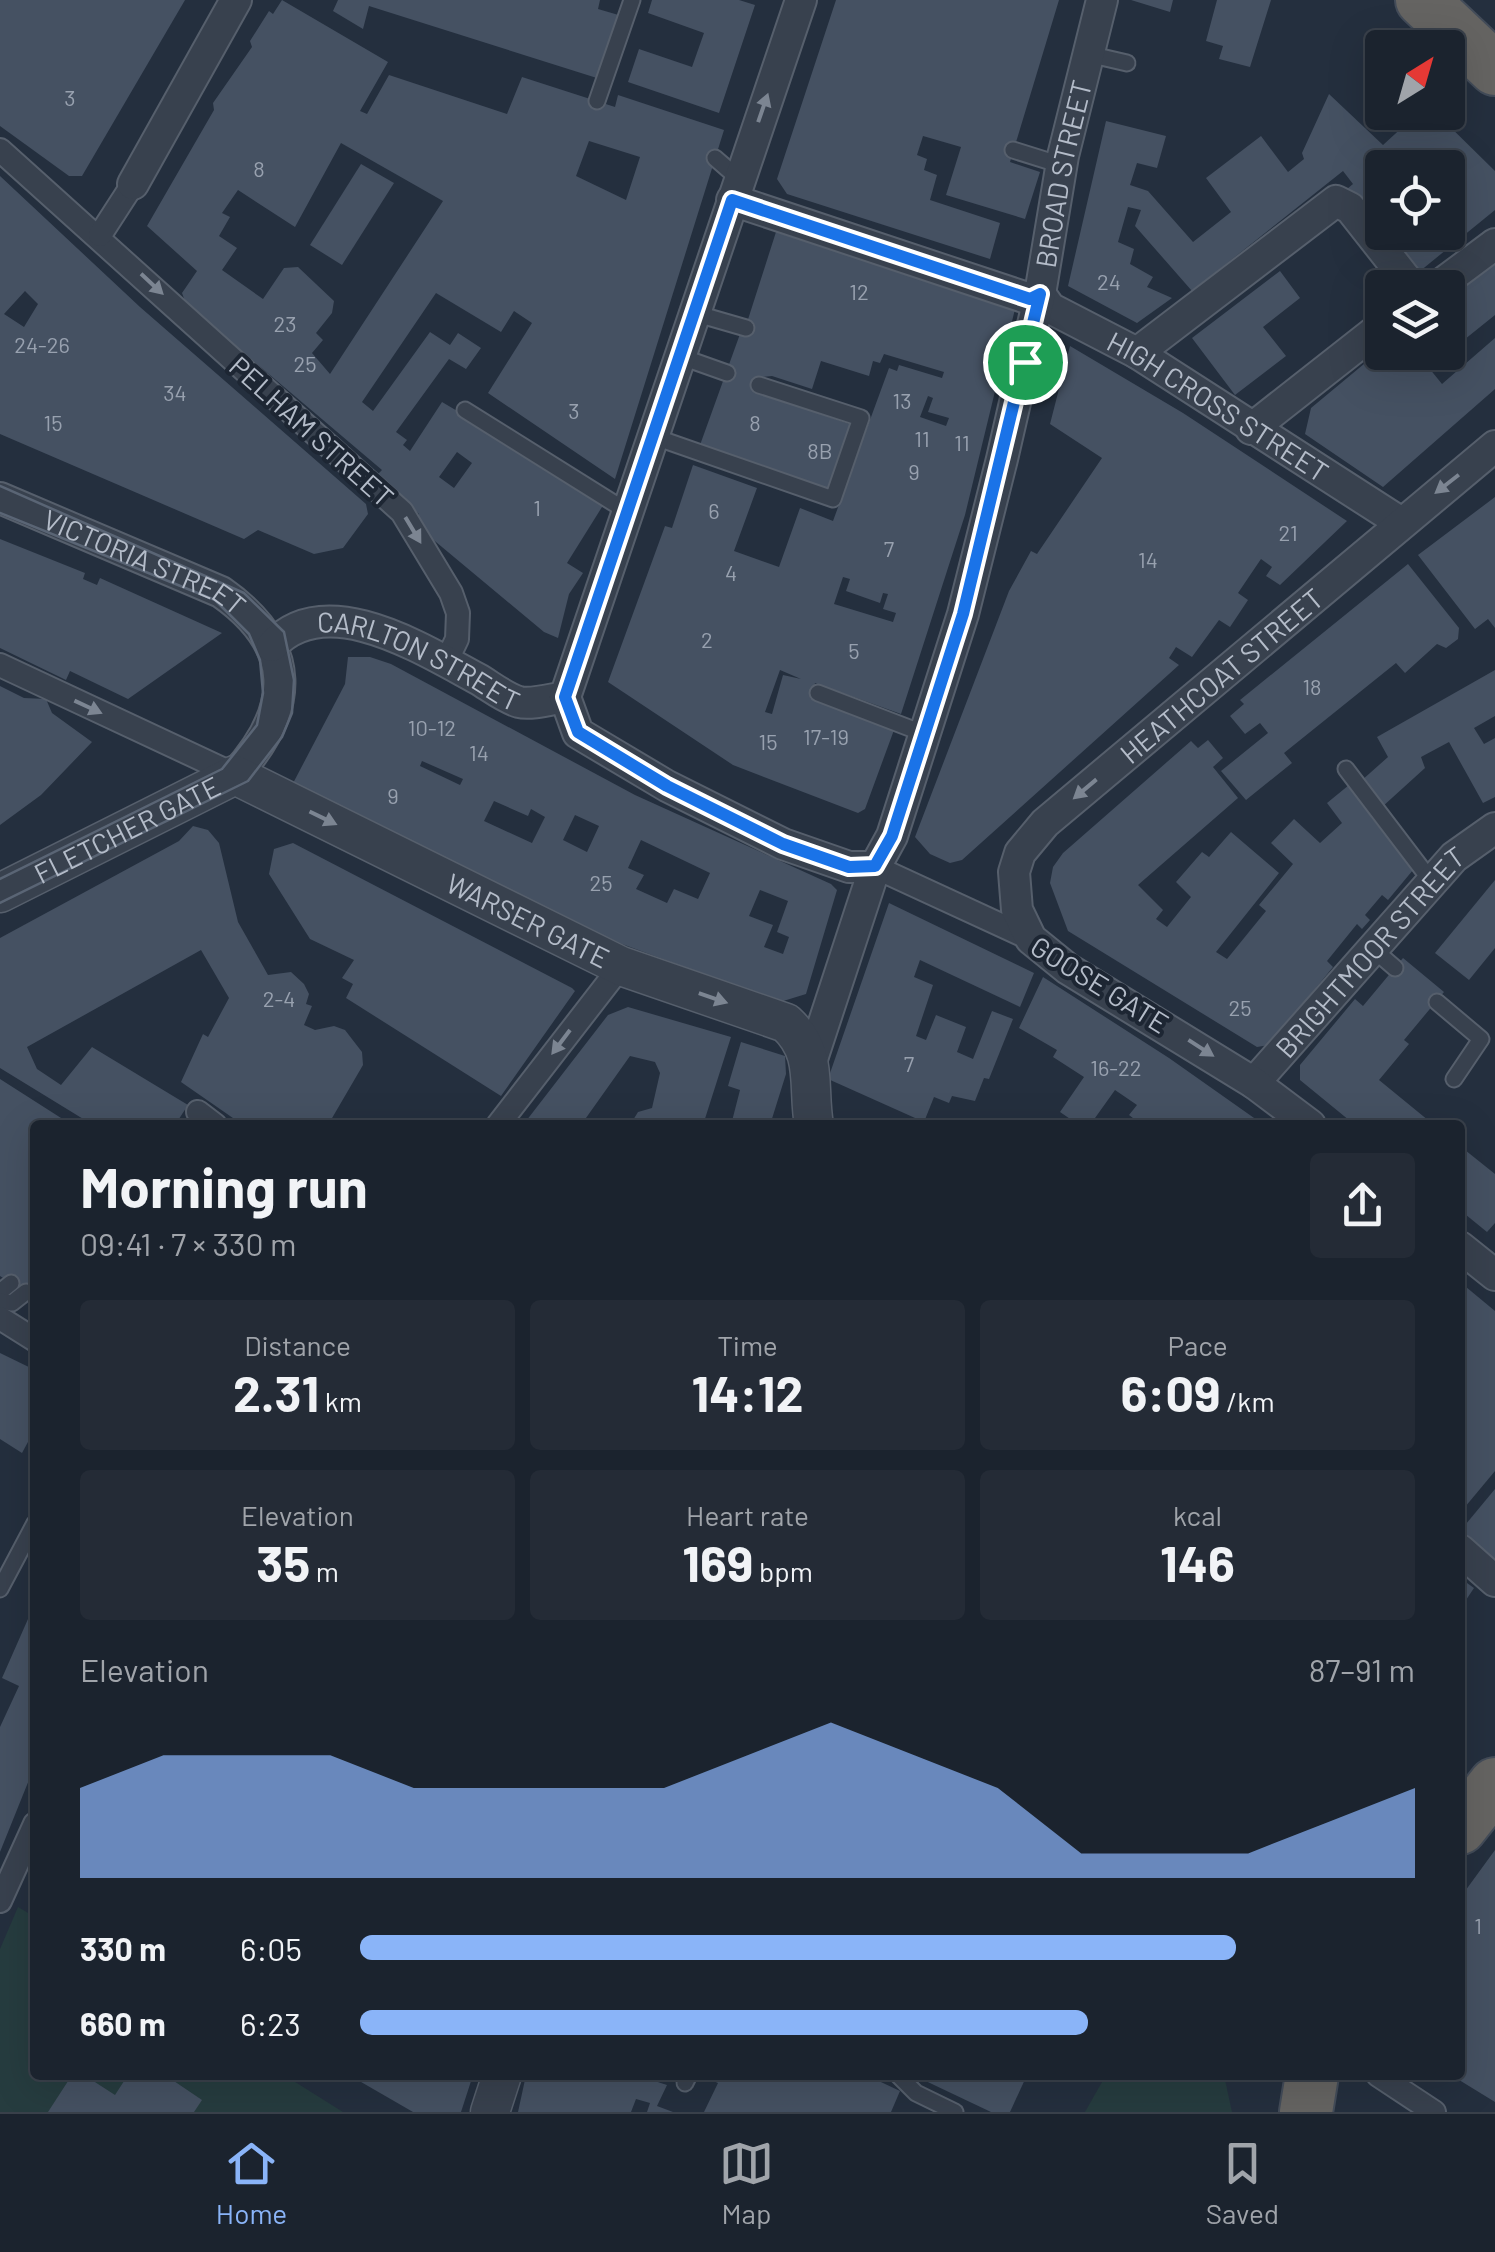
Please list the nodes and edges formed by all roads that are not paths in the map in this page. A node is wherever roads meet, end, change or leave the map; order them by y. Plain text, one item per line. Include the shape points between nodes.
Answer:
1 (236, 0) edge
2 (632, 0) edge
3 (1102, 0) edge
4 (1422, 0) edge
5 (794, 2) edge
6 (1088, 54) junction
7 (1127, 63) dead end
8 (1495, 69) edge
9 (597, 100) dead end
10 (0, 150) edge
11 (1013, 150) dead end
12 (715, 158) dead end
13 (1061, 165) junction
14 (133, 184) joint
15 (735, 189) junction
16 (100, 236) junction
17 (1495, 244) edge
18 (1399, 270) edge
19 (1460, 270) edge
20 (1040, 294) junction
21 (694, 314) junction
22 (746, 328) dead end
23 (1365, 339) edge
24 (1137, 353) junction
25 (678, 356) junction
26 (726, 374) dead end
27 (760, 385) dead end
28 (465, 410) dead end
29 (1251, 429) junction
30 (652, 436) junction
31 (1495, 446) edge
32 (0, 498) edge
33 (628, 512) junction
34 (1400, 522) junction
35 (272, 646) junction
36 (446, 662) junction
37 (0, 665) edge
38 (818, 693) dead end
39 (565, 697) junction
40 (925, 734) junction
41 (1346, 768) dead end
42 (236, 775) junction
43 (1495, 828) edge
44 (875, 866) junction
45 (1432, 882) junction
46 (0, 893) edge
47 (1031, 939) junction
48 (620, 966) junction
49 (1437, 1002) dead end
50 (810, 1062) junction
51 (1454, 1079) dead end
52 (1254, 1082) junction
53 (502, 1120) edge
54 (814, 1120) edge
55 (1303, 1120) edge
56 (1465, 1251) edge
57 (1495, 1275) edge
58 (26, 1292) dead end
59 (0, 1301) edge
60 (0, 1318) edge
61 (30, 1337) edge
62 (30, 1531) edge
63 (1465, 1554) edge
64 (2, 1581) edge
65 (1495, 1581) edge
66 (1495, 1784) edge
67 (1465, 1822) edge
68 (30, 1835) edge
69 (0, 1901) edge
70 (500, 2080) edge
71 (903, 2080) edge
72 (1311, 2080) edge
73 (1386, 2080) edge
74 (490, 2112) edge
75 (955, 2112) edge
76 (1306, 2112) edge
77 (1434, 2112) edge

1 - 14 street
2 - 9 lane
3 - 6 street, BROAD STREET
4 - 8 highway
15 -> 5 street
6 - 7 lane
6 - 13 street, BROAD STREET
10 - 16 street, PELHAM STREET
11 - 13 lane
12 - 15 lane
13 - 20 street, BROAD STREET
14 - 16 street
15 - 20 street via 1030,299
15 - 21 street
16 -> 36 street, PELHAM STREET via 402,512 454,603 456,638
17 - 19 street
18 - 24 street via 1350,208 1336,200
20 - 24 street, HIGH CROSS STREET via 1050,308
20 - 40 street, BROAD STREET via 967,598
21 - 22 lane
21 - 25 street
23 - 29 street
24 - 29 street, HIGH CROSS STREET
25 - 26 lane
25 - 30 street
27 - 30 lane via 861,418 833,499
28 - 33 lane
29 - 34 street, HIGH CROSS STREET
30 - 33 street
31 -> 34 street, HEATHCOAT STREET
32 - 35 street, VICTORIA STREET via 220,592 245,609
33 - 39 street
34 -> 47 street, HEATHCOAT STREET via 1045,823 1020,853 1014,872 1017,910
35 - 36 street, CARLTON STREET via 301,622 333,620
35 - 42 street, FLETCHER GATE via 279,706 270,731
36 - 39 street, CARLTON STREET via 520,703
37 -> 42 street
38 - 40 lane
39 - 44 street, CARLTON STREET via 578,732 667,786 783,844 849,867
40 - 44 street, BROAD STREET via 892,836
41 - 45 lane
42 - 46 street, FLETCHER GATE
42 -> 48 street, WARSER GATE
43 - 45 street, BRIGHTMOOR STREET
44 - 47 street, GOOSE GATE
44 - 50 street, BROAD STREET
45 - 52 street, BRIGHTMOOR STREET via 1384,959
47 -> 52 street, GOOSE GATE via 1068,969
48 -> 50 street, WARSER GATE via 786,1023 801,1037
48 -> 53 street
49 - 51 lane via 1481,1038
50 - 54 street
52 - 55 street, GOOSE GATE
56 - 57 street
58 - 59 lane via 12,1303
60 - 61 street
62 - 64 lane
63 - 65 street
66 - 67 highway
68 - 69 street
70 - 74 street
71 - 75 lane
72 - 76 highway
73 - 77 street

